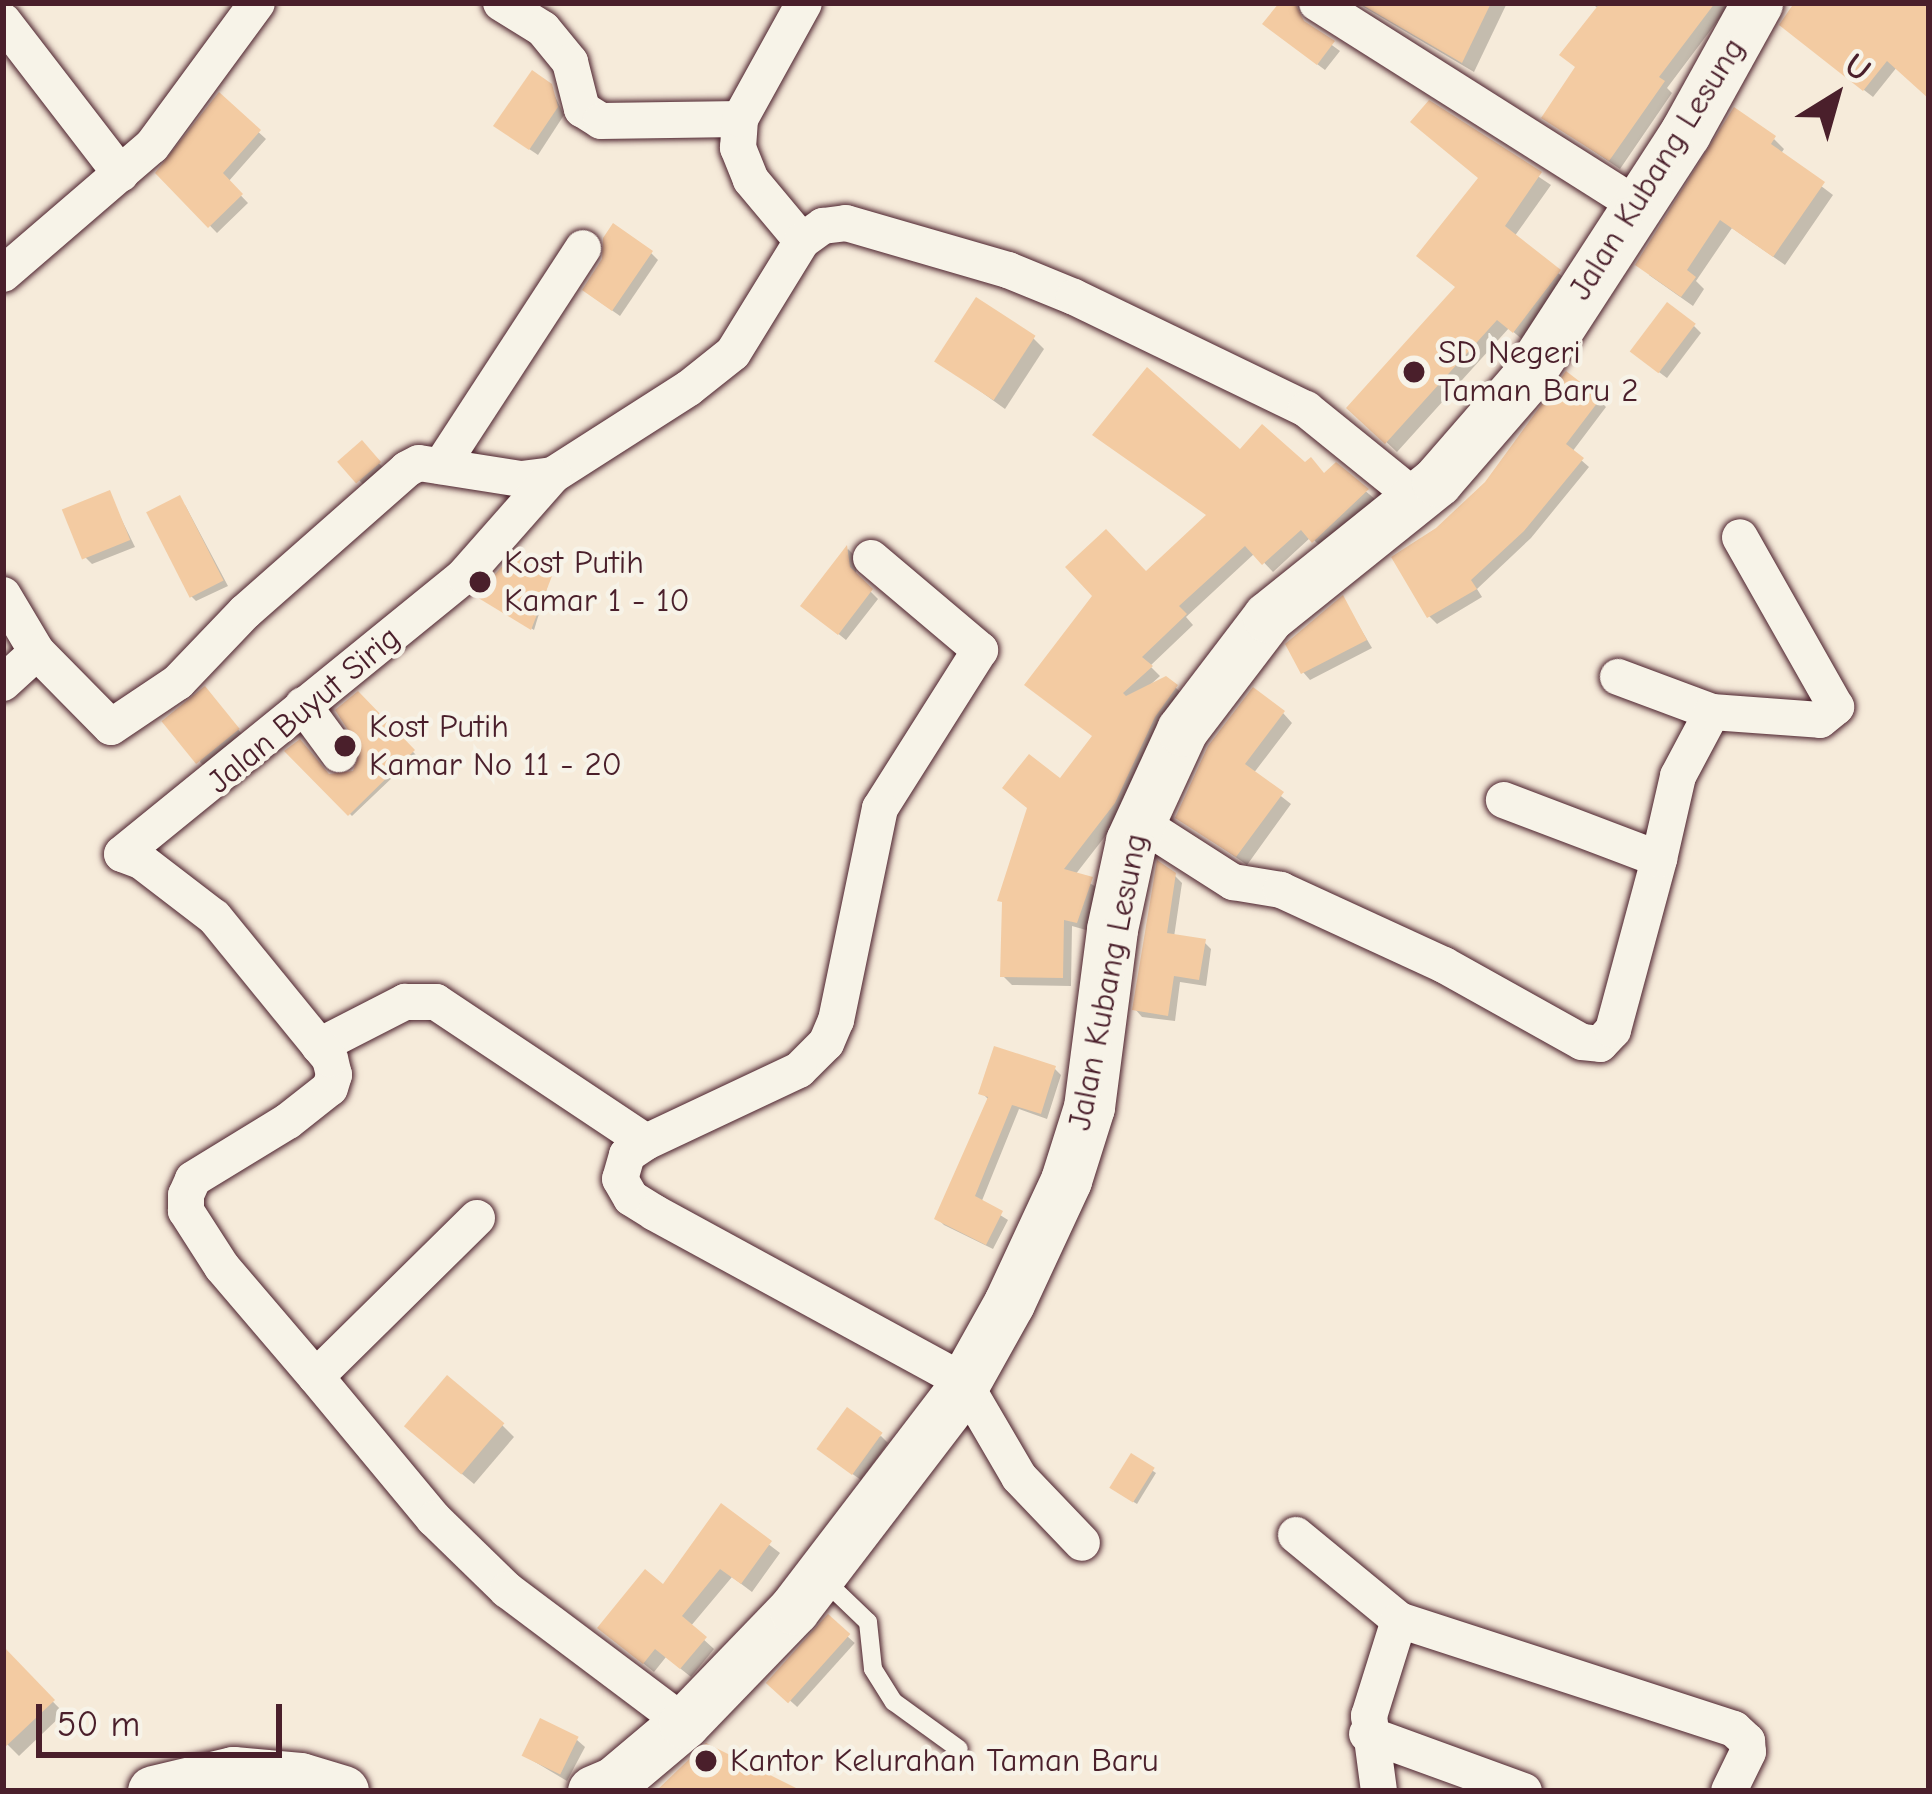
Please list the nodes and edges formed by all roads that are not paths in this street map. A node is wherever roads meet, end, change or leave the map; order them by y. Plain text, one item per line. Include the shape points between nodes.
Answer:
1 (257, 3) edge
2 (501, 3) edge
3 (804, 3) edge
4 (1317, 3) edge
5 (1757, 3) edge
6 (3, 21) edge
7 (740, 119) junction
8 (121, 174) junction
9 (1636, 206) junction
10 (802, 241) junction
11 (583, 248) dead end
12 (3, 274) edge
13 (441, 466) junction
14 (553, 475) junction
15 (1417, 499) junction
16 (1740, 537) dead end
17 (871, 558) dead end
18 (3, 595) edge
19 (37, 652) junction
20 (1618, 677) dead end
21 (3, 683) edge
22 (303, 705) junction
23 (1712, 712) junction
24 (339, 754) dead end
25 (1504, 800) dead end
26 (1139, 822) junction
27 (1659, 859) junction
28 (319, 1046) junction
29 (646, 1142) junction
30 (477, 1218) dead end
31 (316, 1377) junction
32 (963, 1382) junction
33 (1296, 1535) dead end
34 (1082, 1543) dead end
35 (821, 1577) junction
36 (1399, 1621) junction
37 (684, 1723) junction
38 (1367, 1734) junction
39 (959, 1749) dead end
40 (153, 1791) edge
41 (343, 1791) edge
42 (593, 1791) edge
43 (1379, 1791) edge
44 (1524, 1791) edge
45 (1729, 1791) edge

1 - 8 street via 152,146
2 - 7 street via 543,29 570,62 582,109 601,122
3 - 7 street
4 - 9 street
5 - 9 street, Jalan Kubang Lesung
6 - 8 street
7 - 10 street via 740,161
8 - 12 street
9 - 15 street, Jalan Kubang Lesung via 1524,381
10 - 14 street, Jalan Buyut Sirig via 733,353
10 - 15 street via 823,226 846,224 1074,297 1306,409
11 - 13 street
13 - 14 street via 521,479
13 - 19 street via 407,469 178,682 111,727
14 - 22 street, Jalan Buyut Sirig via 464,576
15 - 26 street, Jalan Kubang Lesung via 1268,617 1202,697
16 - 23 street via 1836,707 1820,720
17 - 29 street via 980,650 880,808 826,1042 799,1070
18 - 19 street
19 - 21 street
20 - 23 street
22 - 24 street
22 - 28 street, Jalan Buyut Sirig via 122,854 214,916
23 - 27 street via 1678,776
25 - 27 street
26 - 27 street via 1233,882 1281,890 1593,1045 1613,1030
26 - 32 street, Jalan Kubang Lesung via 1120,886 1090,1107 1033,1254
28 - 29 street via 405,1002 436,1002
28 - 31 street via 334,1075 329,1088 193,1179 185,1195 185,1211 222,1267
29 - 32 street via 619,1166 631,1198
30 - 31 street
31 - 37 street via 434,1519 506,1590
32 - 34 street via 1018,1477
32 - 35 street, Jalan Kubang Lesung
33 - 36 street
35 - 37 street, Jalan Kubang Lesung
35 - 39 lane via 868,1622 873,1669 894,1702
36 - 38 street
36 - 45 street via 1734,1729 1748,1752
37 - 42 street, Jalan Kubang Lesung
38 - 43 street
38 - 44 street
40 - 41 street via 233,1772

